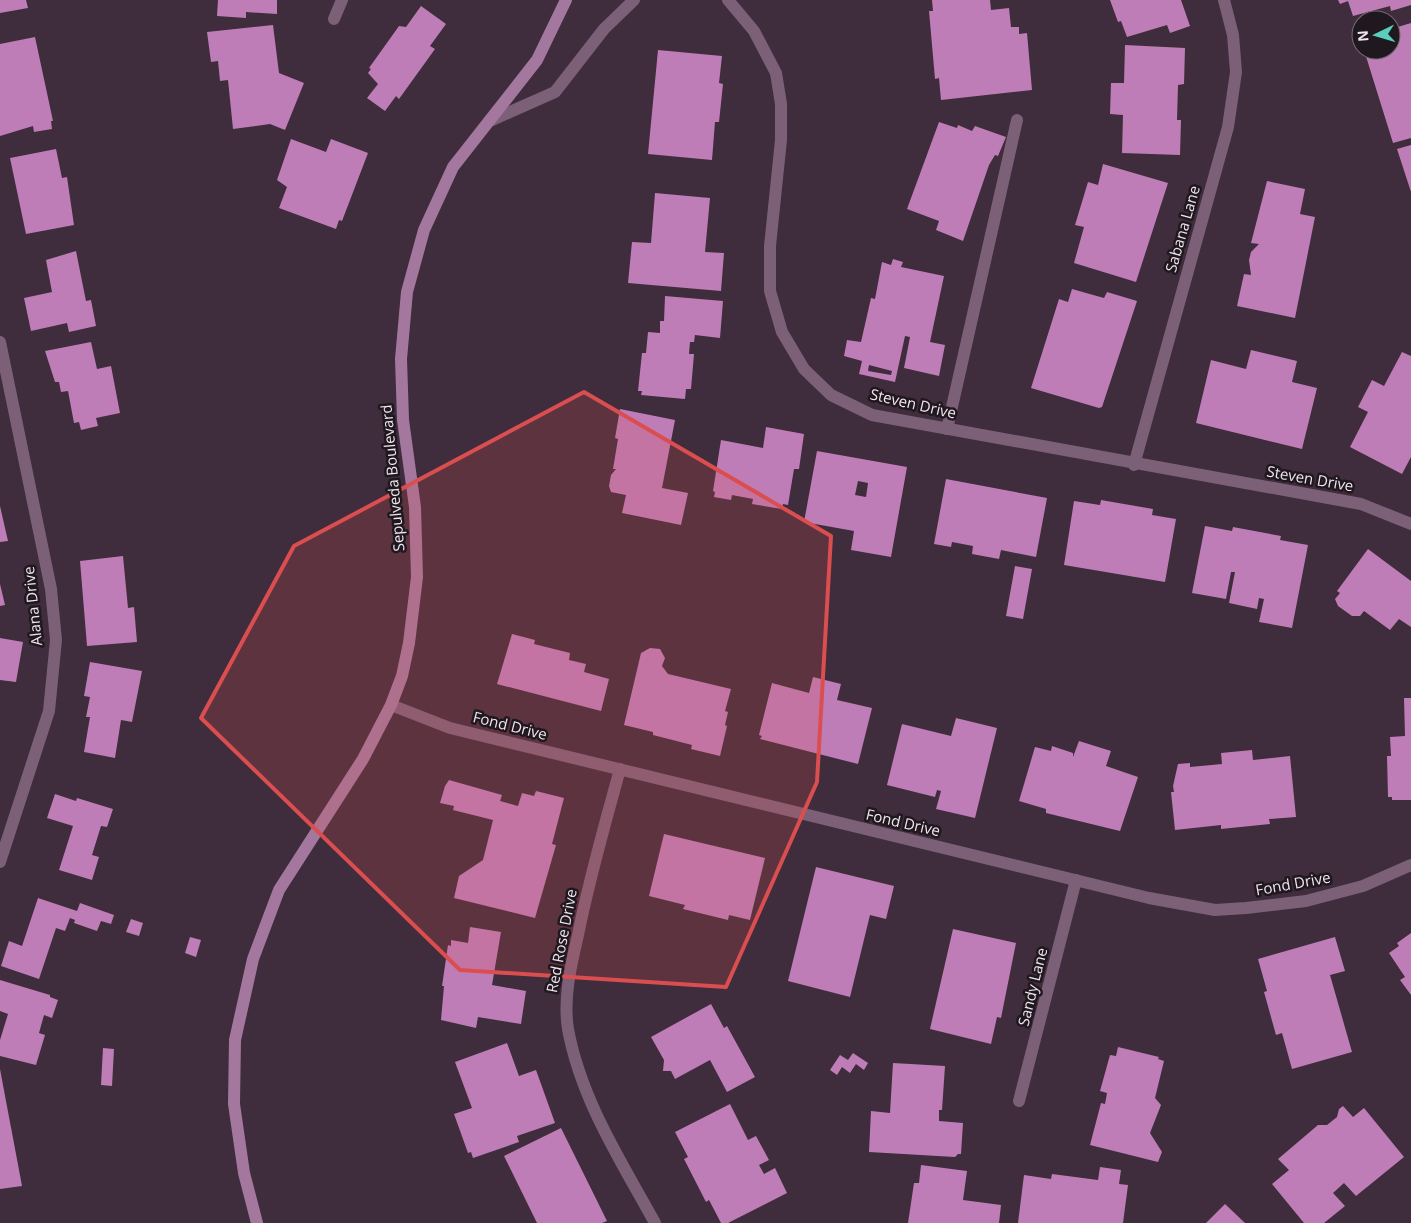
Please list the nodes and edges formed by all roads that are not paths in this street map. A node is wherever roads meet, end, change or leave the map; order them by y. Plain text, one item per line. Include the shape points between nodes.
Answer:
1 (342, 0) edge
2 (566, 0) edge
3 (634, 0) edge
4 (728, 0) edge
5 (1224, 0) edge
6 (334, 19) dead end
7 (492, 120) junction
8 (1017, 120) dead end
9 (0, 342) edge
10 (947, 429) junction
11 (1134, 464) junction
12 (1411, 524) edge
13 (391, 705) junction
14 (620, 769) junction
15 (0, 862) edge
16 (1411, 865) edge
17 (1076, 880) junction
18 (1019, 1101) dead end
19 (257, 1223) edge
20 (654, 1223) edge

1 - 6 street
2 - 7 main road, Sepulveda Boulevard via 537,60
3 - 7 street via 604,28 555,92
4 - 10 street, Steven Drive via 754,31 776,73 781,104 781,140 770,246 770,291 782,332 804,368 831,395 872,415
5 - 11 street, Sabana Lane via 1233,35 1236,72 1228,127
7 - 13 main road, Sepulveda Boulevard via 454,167 424,230 407,292 401,359 403,420 415,507 417,577 409,644
8 - 10 street
9 - 15 street, Alana Drive via 51,589 56,640 49,711
10 - 11 street, Steven Drive
11 - 12 street, Steven Drive via 1362,504
13 - 14 street, Fond Drive via 450,728
13 - 19 main road, Sepulveda Boulevard via 363,759 280,890 253,959 235,1040 234,1104 244,1173
14 - 17 street, Fond Drive
14 - 20 street, Red Rose Drive via 573,956 567,994 568,1028 591,1106
16 - 17 street, Fond Drive via 1363,886 1306,900 1215,910
17 - 18 street, Sandy Lane

